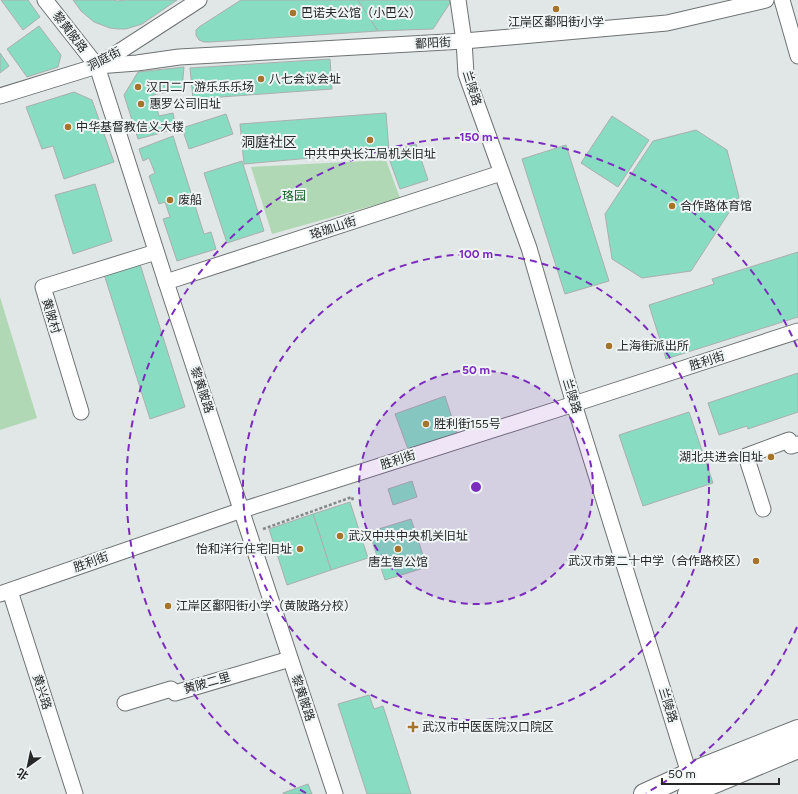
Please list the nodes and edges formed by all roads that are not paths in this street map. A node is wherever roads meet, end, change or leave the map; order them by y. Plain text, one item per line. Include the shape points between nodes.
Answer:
1 (45, 0) edge
2 (199, 0) edge
3 (458, 0) edge
4 (766, 0) edge
5 (782, 0) edge
6 (464, 41) junction
7 (798, 56) edge
8 (97, 66) junction
9 (0, 96) edge
10 (501, 173) junction
11 (156, 252) junction
12 (166, 282) junction
13 (798, 331) edge
14 (574, 404) junction
15 (81, 412) dead end
16 (798, 444) edge
17 (763, 509) dead end
18 (242, 510) junction
19 (5, 592) edge
20 (290, 659) junction
21 (125, 703) dead end
22 (798, 730) edge
23 (798, 748) edge
24 (690, 786) edge
25 (75, 794) edge
26 (336, 794) edge
27 (644, 794) edge

1 - 8 street, 黎黄陂路
2 - 8 street, 洞庭街
3 - 6 street, 兰陵路
4 - 6 street, 鄱阳街 via 666,23
5 - 7 street
6 - 8 street, 鄱阳街 via 179,57
6 - 10 street, 兰陵路 via 466,74
8 - 9 street, 洞庭街
8 - 11 street, 黎黄陂路
10 - 12 street, 珞珈山街
10 - 14 street, 兰陵路 via 529,248
11 - 12 street, 黎黄陂路
11 - 15 street, 黄陂村 via 42,287
12 - 18 street, 黎黄陂路
13 - 14 street, 胜利街
14 - 18 street, 胜利街
14 - 24 street, 兰陵路
16 - 17 street via 792,446 789,440 746,456
18 - 19 street, 胜利街
18 - 20 street, 黎黄陂路
19 - 25 street, 黄兴路
20 - 21 street, 黄陂二里 via 175,693 171,689
20 - 26 street, 黎黄陂路
22 - 24 main road
23 - 24 main road
24 - 27 main road

